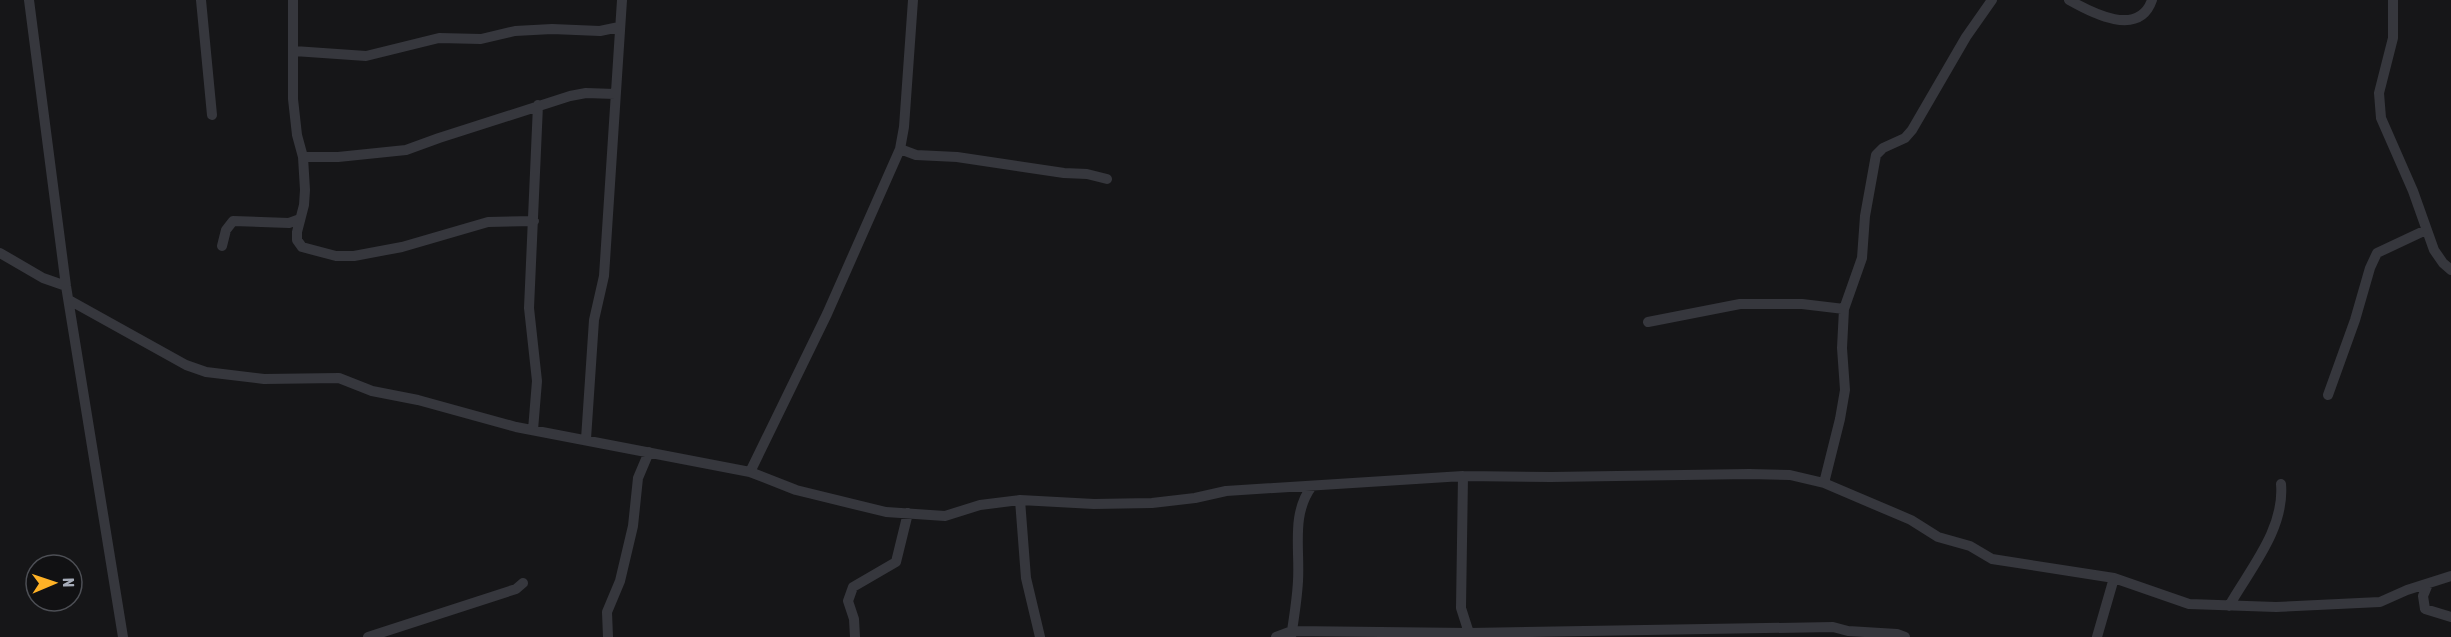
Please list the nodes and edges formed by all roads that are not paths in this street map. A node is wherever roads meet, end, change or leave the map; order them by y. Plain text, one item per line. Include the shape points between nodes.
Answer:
1 (29, 0) edge
2 (201, 0) edge
3 (293, 0) edge
4 (622, 0) edge
5 (913, 0) edge
6 (1992, 0) edge
7 (2069, 0) edge
8 (2152, 0) edge
9 (2393, 0) edge
10 (619, 27) junction
11 (294, 51) junction
12 (615, 94) junction
13 (538, 105) junction
14 (212, 115) dead end
15 (900, 149) junction
16 (303, 156) junction
17 (1107, 179) dead end
18 (295, 221) junction
19 (534, 221) junction
20 (2426, 230) junction
21 (222, 246) dead end
22 (0, 253) edge
23 (2451, 270) edge
24 (66, 286) junction
25 (69, 300) junction
26 (1844, 309) junction
27 (1648, 322) dead end
28 (2328, 395) dead end
29 (533, 430) junction
30 (586, 439) junction
31 (649, 452) junction
32 (750, 472) junction
33 (1463, 476) junction
34 (1824, 483) junction
35 (2281, 484) dead end
36 (1312, 486) junction
37 (1295, 487) junction
38 (1303, 498) junction
39 (1020, 500) junction
40 (908, 513) junction
41 (2451, 576) edge
42 (2114, 578) junction
43 (523, 583) dead end
44 (2428, 584) junction
45 (2229, 606) junction
46 (2451, 617) edge
47 (1291, 634) edge
48 (1612, 634) edge
49 (1373, 635) edge
50 (1465, 635) edge
51 (123, 637) edge
52 (368, 637) edge
53 (608, 637) edge
54 (855, 637) edge
55 (1040, 637) edge
56 (1276, 637) edge
57 (1905, 637) edge
58 (2097, 637) edge

1 - 24 street
2 - 14 street
3 - 11 street
4 - 10 street
5 - 15 street
6 - 26 street via 1912,130 1876,155 1862,258
7 - 8 street via 2091,13 2120,20 2142,15
9 - 20 street via 2393,38 2379,93 2381,118
10 - 11 street via 600,31 515,31 474,39 439,38 366,56
10 - 12 street
11 - 16 street via 294,117
12 - 13 street via 577,94
12 - 30 street via 604,273 594,320
13 - 16 street via 406,150 338,157
13 - 19 street
15 - 17 street via 916,155 957,156
15 - 32 street via 827,314
16 - 18 street via 305,198
18 - 19 street via 297,240 302,247 336,256 402,247 488,222
18 - 21 street via 233,221
19 - 29 street via 529,308 537,381
20 - 23 street via 2438,256
20 - 28 street via 2377,253
22 - 24 street via 43,278
24 - 25 street
25 - 29 street via 206,372 264,379 339,378 372,391
25 - 51 street
26 - 27 street via 1740,304
26 - 34 street via 1845,390
29 - 30 street
30 - 31 street
31 - 32 street
31 - 53 street via 638,478 633,526 620,581 607,612
32 - 40 street via 796,490 886,512
33 - 34 street via 1749,474 1790,475
33 - 36 street
33 - 50 street via 1461,608
34 - 42 street via 1992,559
35 - 45 street via 2282,502 2276,522
36 - 37 street
36 - 38 street
37 - 38 street
37 - 39 street via 1226,491 1152,503
38 - 47 street
39 - 40 street via 980,505 945,516
39 - 55 street via 1026,578
40 - 54 street via 896,562 853,587 848,601
41 - 44 street
42 - 45 street via 2189,604
42 - 58 street
43 - 52 street via 516,589
44 - 45 street via 2380,602
44 - 46 street via 2423,596 2425,609
47 - 49 street
47 - 56 street
48 - 50 street
48 - 57 street via 1833,627
49 - 50 street

